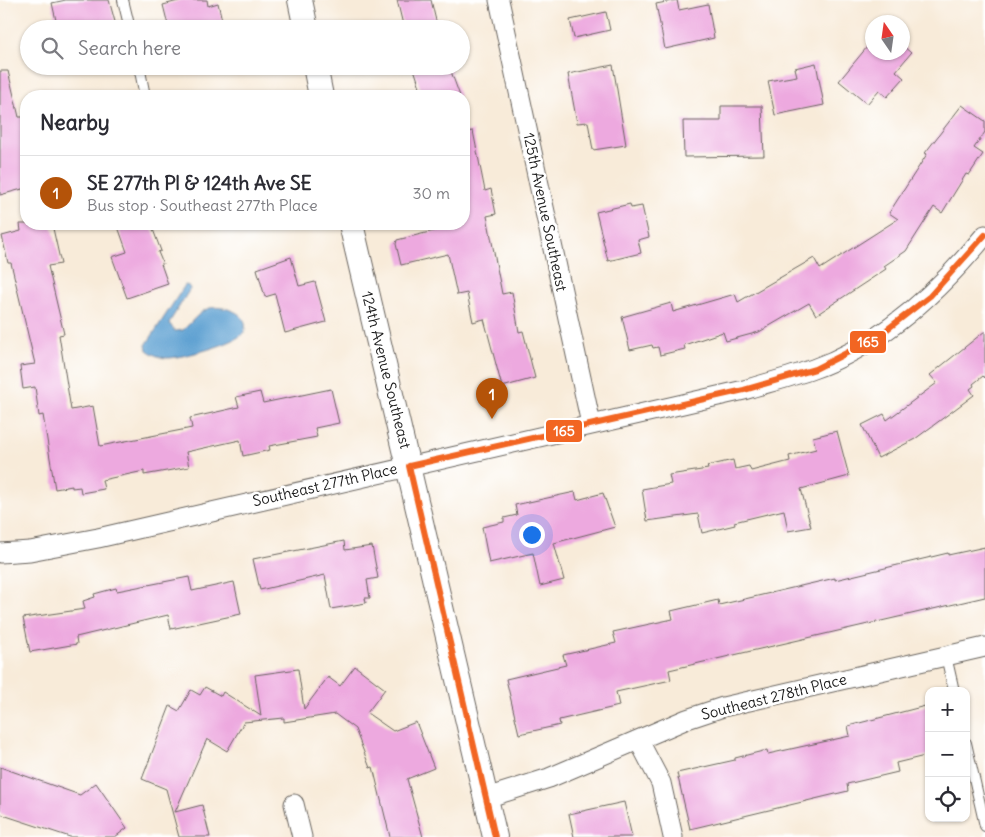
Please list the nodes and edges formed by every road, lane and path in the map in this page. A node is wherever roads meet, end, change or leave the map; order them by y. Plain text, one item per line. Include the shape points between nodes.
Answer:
1 (123, 0) edge
2 (300, 0) edge
3 (499, 0) edge
4 (128, 20) edge
5 (304, 20) edge
6 (140, 75) edge
7 (317, 75) edge
8 (144, 90) edge
9 (320, 90) edge
10 (352, 230) edge
11 (985, 235) edge
12 (591, 424) junction
13 (409, 466) junction
14 (0, 553) edge
15 (985, 648) edge
16 (946, 656) junction
17 (953, 687) edge
18 (639, 741) junction
19 (970, 760) edge
20 (486, 798) junction
21 (294, 804) dead end
22 (985, 826) edge
23 (302, 837) edge
24 (495, 837) edge
25 (673, 837) edge

1 - 4 lane
2 - 5 street
3 - 12 street, 125th Avenue Southeast
6 - 8 lane
7 - 9 street
10 - 13 street, 124th Avenue Southeast
11 - 12 street, Southeast 277th Place via 930,296 876,338 815,369 744,390
12 - 13 street, Southeast 277th Place
13 - 14 street, Southeast 277th Place via 98,538 30,551
13 - 20 street, 124th Avenue Southeast
15 - 16 street, Southeast 278th Place
16 - 17 lane
16 - 18 street, Southeast 278th Place via 724,707 687,719
18 - 20 street, Southeast 278th Place via 549,778
18 - 25 street via 661,783
19 - 22 lane
20 - 24 street, 124th Avenue Southeast
21 - 23 street

